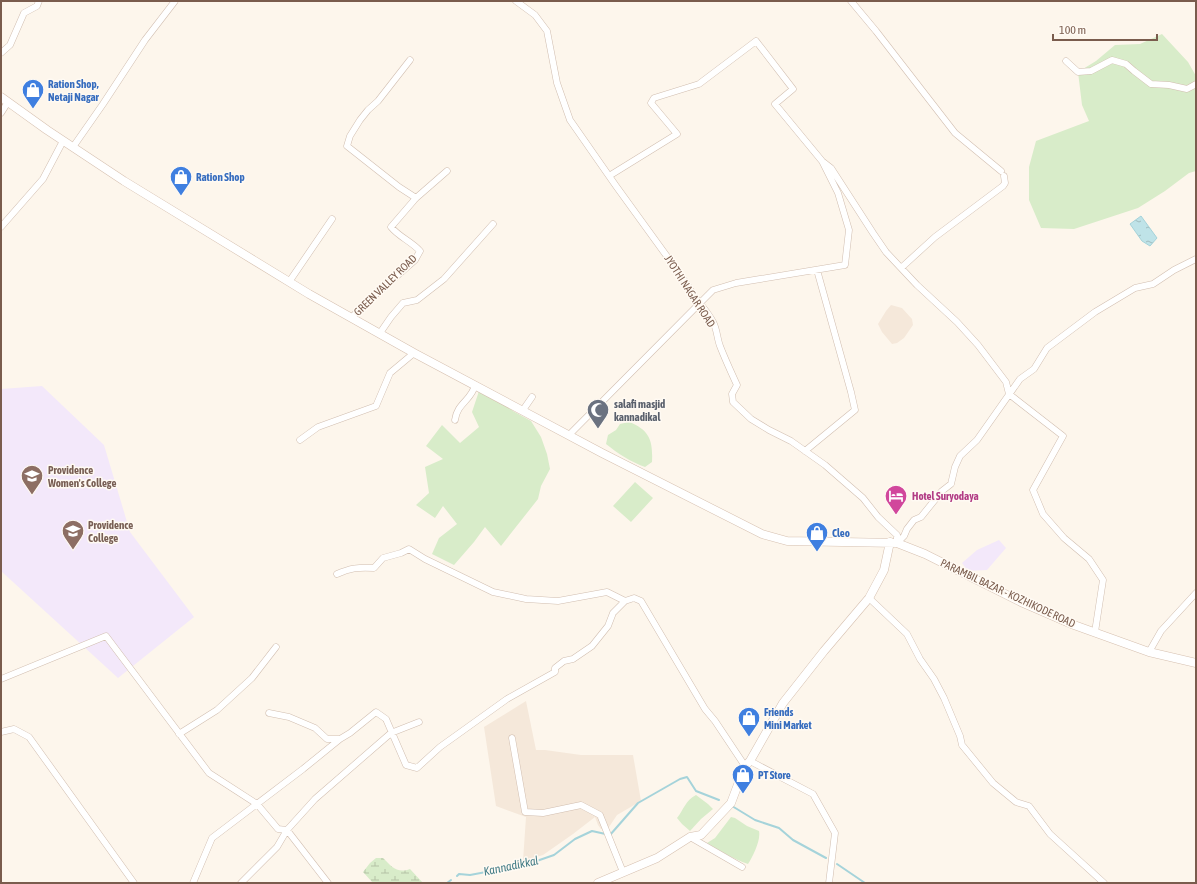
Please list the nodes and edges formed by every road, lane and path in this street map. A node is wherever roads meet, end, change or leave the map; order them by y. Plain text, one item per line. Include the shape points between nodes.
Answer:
1 (39, 1) edge
2 (175, 1) edge
3 (516, 1) edge
4 (851, 1) edge
5 (1, 53) edge
6 (410, 60) dead end
7 (1066, 61) dead end
8 (1196, 84) edge
9 (1, 97) edge
10 (8, 102) junction
11 (1, 113) edge
12 (63, 141) junction
13 (73, 147) junction
14 (822, 161) junction
15 (447, 171) dead end
16 (609, 176) junction
17 (416, 198) junction
18 (332, 219) dead end
19 (493, 224) dead end
20 (1, 226) edge
21 (1196, 259) edge
22 (901, 268) junction
23 (817, 270) junction
24 (289, 282) junction
25 (699, 304) junction
26 (352, 318) junction
27 (380, 333) junction
28 (414, 353) junction
29 (475, 385) junction
30 (1009, 394) junction
31 (532, 397) dead end
32 (523, 410) junction
33 (455, 420) dead end
34 (569, 435) junction
35 (300, 440) dead end
36 (805, 451) junction
37 (894, 542) junction
38 (337, 574) dead end
39 (1196, 593) edge
40 (869, 598) junction
41 (625, 601) junction
42 (1095, 632) junction
43 (276, 647) dead end
44 (1149, 652) junction
45 (1196, 663) edge
46 (1, 680) edge
47 (269, 713) dead end
48 (419, 722) dead end
49 (1, 732) edge
50 (391, 733) junction
51 (180, 734) junction
52 (512, 738) dead end
53 (340, 739) junction
54 (748, 763) junction
55 (257, 804) junction
56 (288, 830) junction
57 (690, 837) junction
58 (742, 867) dead end
59 (623, 872) junction
60 (134, 883) edge
61 (193, 883) edge
62 (241, 883) edge
63 (328, 883) edge
64 (598, 883) edge
65 (830, 883) edge
66 (1104, 883) edge

1 - 5 street via 37,6 24,13 10,45
2 - 13 street via 145,40
3 - 16 street, JYOTHI NAGAR ROAD via 535,15 548,31 556,83 570,120
4 - 22 street via 954,133 1002,174 1005,183 935,237
6 - 17 street via 360,120 347,146
7 - 8 street via 1078,72 1091,71 1112,60 1126,64 1151,84 1188,89
9 - 10 main road
10 - 11 street
10 - 12 main road
12 - 13 main road
12 - 20 street via 43,179
13 - 24 main road
14 - 16 street via 775,104 793,89 756,41 699,84 654,98 651,103 677,134
14 - 22 street via 831,168 879,243
14 - 23 street via 838,193 849,230 845,265
15 - 17 street, GREEN VALLEY ROAD
16 - 25 street, JYOTHI NAGAR ROAD
17 - 26 street, GREEN VALLEY ROAD via 391,228 420,251 415,260
18 - 24 street
19 - 27 street via 444,279 417,300 404,303
21 - 30 street via 1153,284 1135,288 1095,312 1047,348 1034,369 1020,380
22 - 30 street via 978,345 1006,382
23 - 25 street via 736,282 714,290
23 - 36 street via 855,410
24 - 26 main road
25 - 34 street
25 - 36 street, JYOTHI NAGAR ROAD via 712,320 719,344 737,385 732,394 734,402 751,419
26 - 27 main road
27 - 28 main road
28 - 29 main road
28 - 35 street via 390,373 376,406 318,427
29 - 32 main road
29 - 33 street via 472,393 457,411
30 - 37 street via 977,440 960,456 950,484 921,517 914,520 904,536
30 - 42 street via 1063,436 1033,490 1043,514 1064,538 1089,558 1103,580
31 - 32 street
32 - 34 main road
34 - 37 main road via 762,534 787,541
36 - 37 street, JYOTHI NAGAR ROAD via 863,498 897,535
37 - 40 main road via 884,570
37 - 42 main road, PARAMBIL BAZAR - KOZHIKODE ROAD via 925,554 1022,602
38 - 41 street via 348,569 374,568 383,558 409,549 493,592 526,599 558,601 607,592
39 - 44 street via 1161,631
40 - 54 main road via 783,703
40 - 66 street via 907,634 944,698 962,745 994,783 1016,802 1029,806 1050,834
41 - 50 street via 613,613 608,626 592,646 574,659 564,661 555,668 555,672 507,699 440,747 417,768 406,765
41 - 54 street via 634,598 641,601 704,709
42 - 44 main road, PARAMBIL BAZAR - KOZHIKODE ROAD
43 - 51 street via 252,678 217,710
44 - 45 main road, PARAMBIL BAZAR - KOZHIKODE ROAD
46 - 51 street via 106,636
47 - 53 street via 290,717 309,725 327,739
48 - 50 street
49 - 60 street via 14,729 28,738
50 - 53 street via 386,719 376,712
50 - 56 street via 316,799
51 - 55 street via 209,773
52 - 59 street via 525,812 543,813 581,805 600,815
53 - 55 street
54 - 57 main road via 731,803 701,835
54 - 65 street via 813,794 835,833
55 - 56 street via 278,829
55 - 61 street via 212,838
56 - 62 street via 277,847
56 - 63 street
57 - 58 street
57 - 59 main road via 657,858
59 - 64 main road

